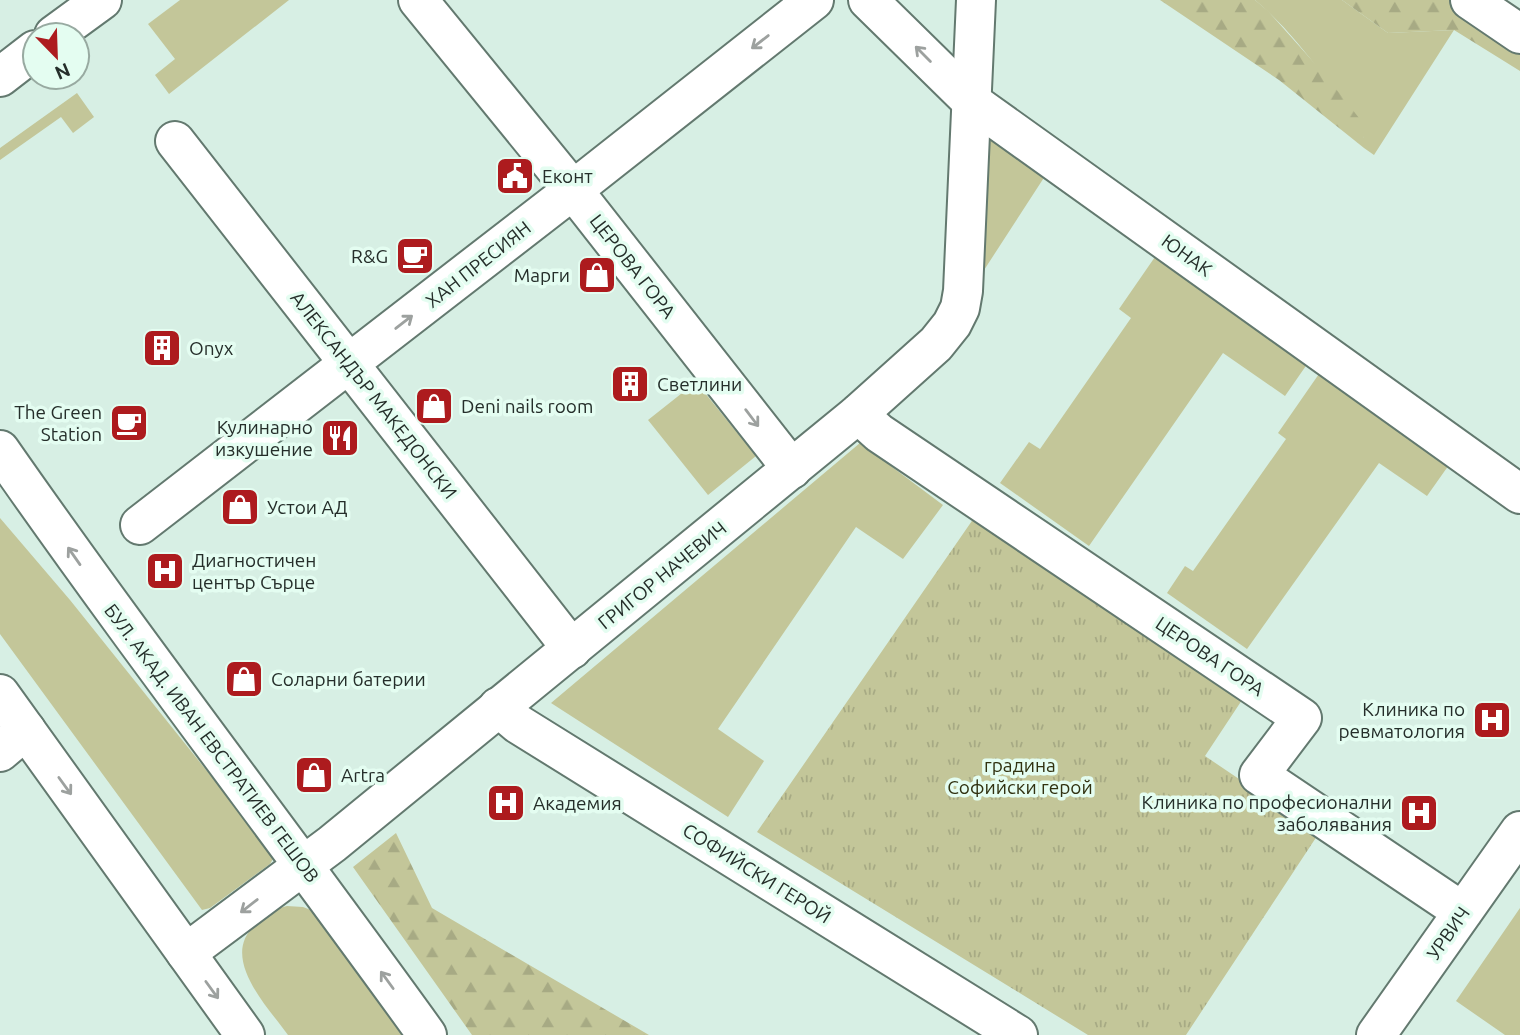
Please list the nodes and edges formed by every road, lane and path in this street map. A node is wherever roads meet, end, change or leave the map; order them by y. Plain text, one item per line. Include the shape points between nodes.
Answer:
1 (102, 0) edge
2 (418, 0) edge
3 (814, 0) edge
4 (868, 0) edge
5 (976, 0) edge
6 (1470, 0) edge
7 (73, 21) edge
8 (1520, 34) edge
9 (21, 61) edge
10 (0, 77) edge
11 (972, 102) junction
12 (175, 141) dead end
13 (573, 190) junction
14 (350, 364) junction
15 (858, 414) junction
16 (0, 450) edge
17 (792, 469) junction
18 (1520, 494) edge
19 (140, 526) dead end
20 (572, 649) junction
21 (0, 694) edge
22 (498, 707) junction
23 (13, 741) edge
24 (1520, 831) edge
25 (303, 865) junction
26 (1463, 912) junction
27 (186, 953) junction
28 (244, 1035) edge
29 (427, 1035) edge
30 (1018, 1035) edge
31 (1376, 1035) edge

1 - 7 street
2 - 13 street, ЦЕРОВА ГОРА
3 -> 13 street, ХАН ПРЕСИЯН
11 -> 4 street, ЮНАК
5 - 11 street, ГРИГОР НАЧЕВИЧ
6 - 8 street
9 - 10 street
11 - 15 street, ГРИГОР НАЧЕВИЧ via 960,308 936,344
11 - 18 street, ЮНАК
12 - 14 street, АЛЕКСАНДЪР МАКЕДОНСКИ
14 -> 13 street, ХАН ПРЕСИЯН
13 -> 17 street, ЦЕРОВА ГОРА
14 - 19 street, ХАН ПРЕСИЯН
14 - 20 street, АЛЕКСАНДЪР МАКЕДОНСКИ
15 - 17 street, ГРИГОР НАЧЕВИЧ
15 - 26 street, ЦЕРОВА ГОРА via 1302,718 1259,775
25 -> 16 street, БУЛ. АКАД. ИВАН ЕВСТРАТИЕВ ГЕШОВ via 113,611
17 - 20 street, ГРИГОР НАЧЕВИЧ
20 - 22 street, ГРИГОР НАЧЕВИЧ
21 - 23 street
22 - 25 street, ГРИГОР НАЧЕВИЧ
22 - 30 street, СОФИЙСКИ ГЕРОЙ via 517,724
23 -> 27 street
24 - 26 street, УРВИЧ
25 -> 27 street, ГРИГОР НАЧЕВИЧ
29 -> 25 street, БУЛ. АКАД. ИВАН ЕВСТРАТИЕВ ГЕШОВ
26 - 31 street, УРВИЧ
27 -> 28 street

